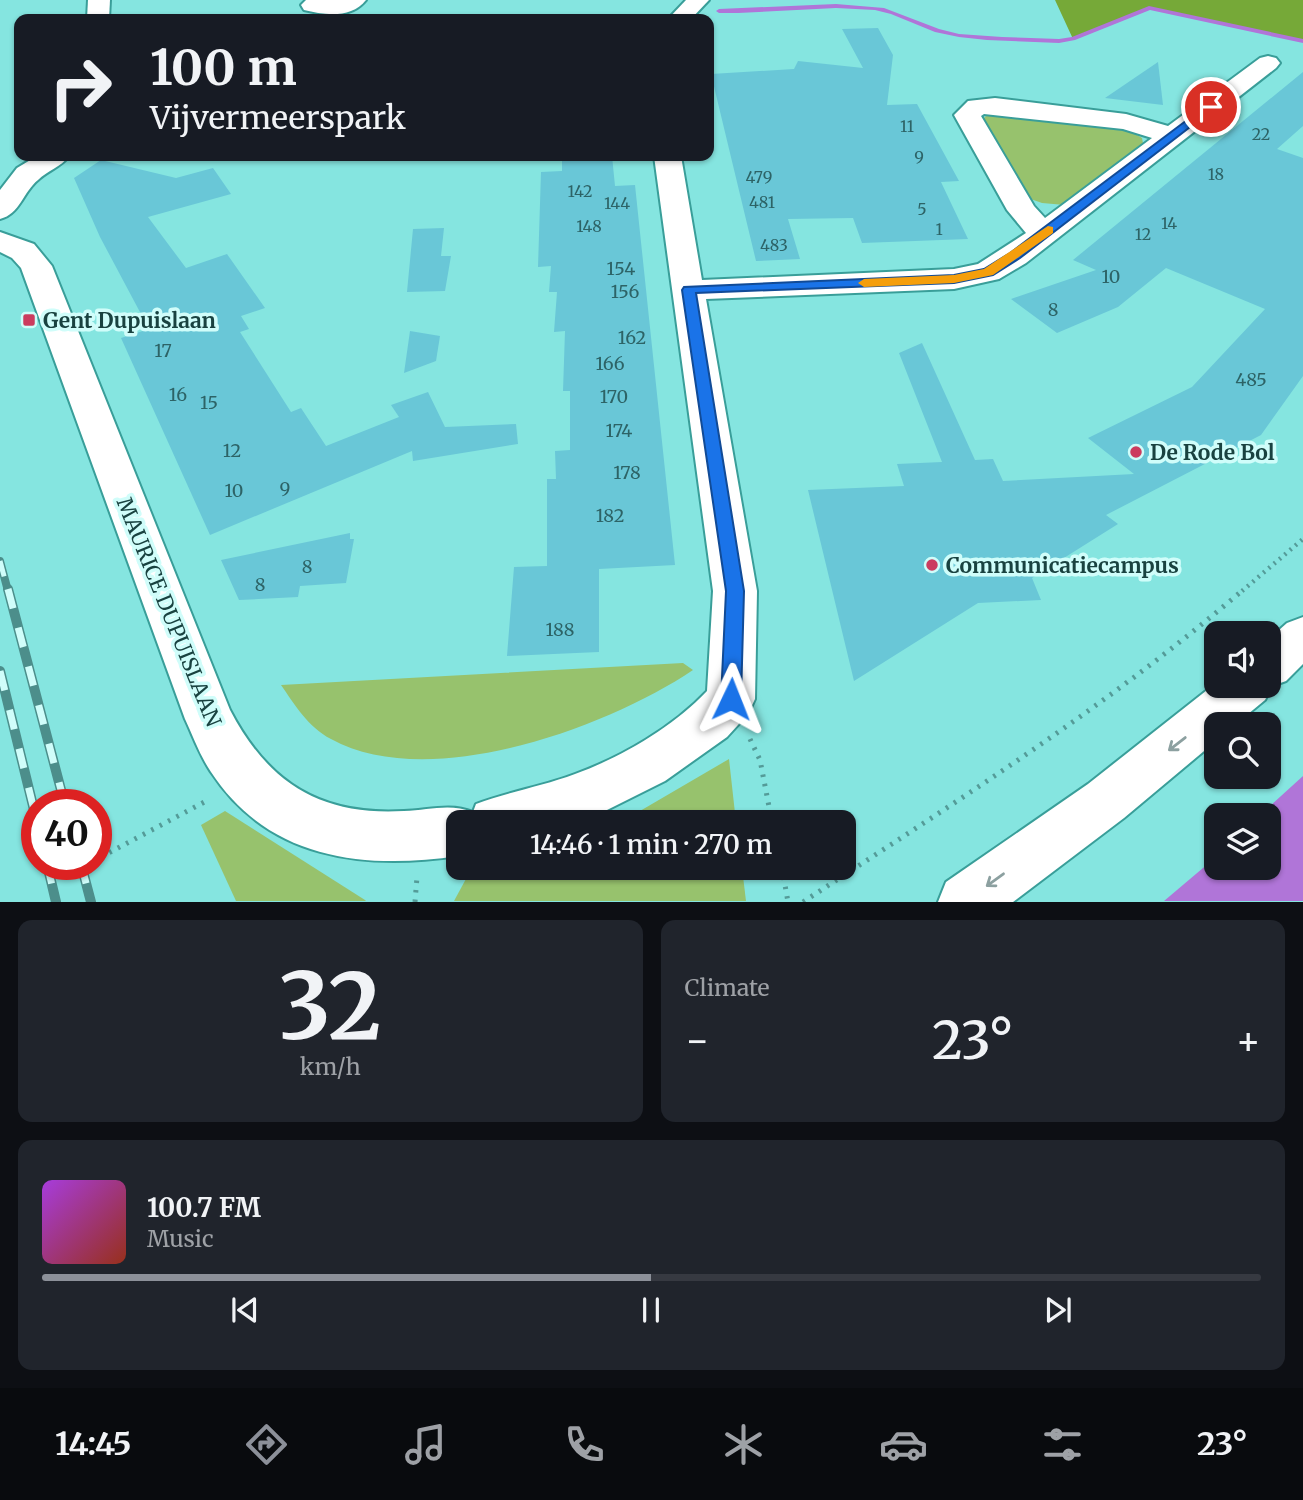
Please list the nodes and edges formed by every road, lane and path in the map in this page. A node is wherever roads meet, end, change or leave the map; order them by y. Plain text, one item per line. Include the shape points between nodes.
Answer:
1 (355, 0) edge
2 (698, 0) edge
3 (309, 7) edge
4 (684, 14) edge
5 (1268, 63) dead end
6 (1173, 136) junction
7 (47, 161) edge
8 (668, 161) edge
9 (0, 210) edge
10 (1043, 234) junction
11 (0, 241) edge
12 (689, 290) junction
13 (1303, 539) edge
14 (1303, 636) edge
15 (1281, 656) edge
16 (1233, 698) edge
17 (731, 699) junction
18 (248, 779) junction
19 (536, 810) edge
20 (770, 810) edge
21 (446, 833) edge
22 (112, 851) edge
23 (784, 880) edge
24 (788, 901) edge
25 (803, 901) edge
26 (966, 901) edge

1 - 3 main road via 340,8
2 - 4 main road
5 - 6 main road
6 - 10 main road
6 - 10 main road via 1113,120 977,106 967,115 1022,210
7 - 9 main road via 27,174
8 - 12 main road
10 - 12 main road via 988,272 954,279
11 - 18 main road, MAURICE DUPUISLAAN via 23,251 36,266 209,719 228,756
12 - 17 main road via 735,591
13 - 25 path via 1187,638 1022,759
14 - 15 main road
16 -> 26 main road via 1106,801
17 - 19 main road via 710,723 647,765 583,796
17 - 20 path via 760,760
18 - 21 main road, MAURICE DUPUISLAAN via 288,814 326,831 370,839
18 - 22 path
23 - 24 path

